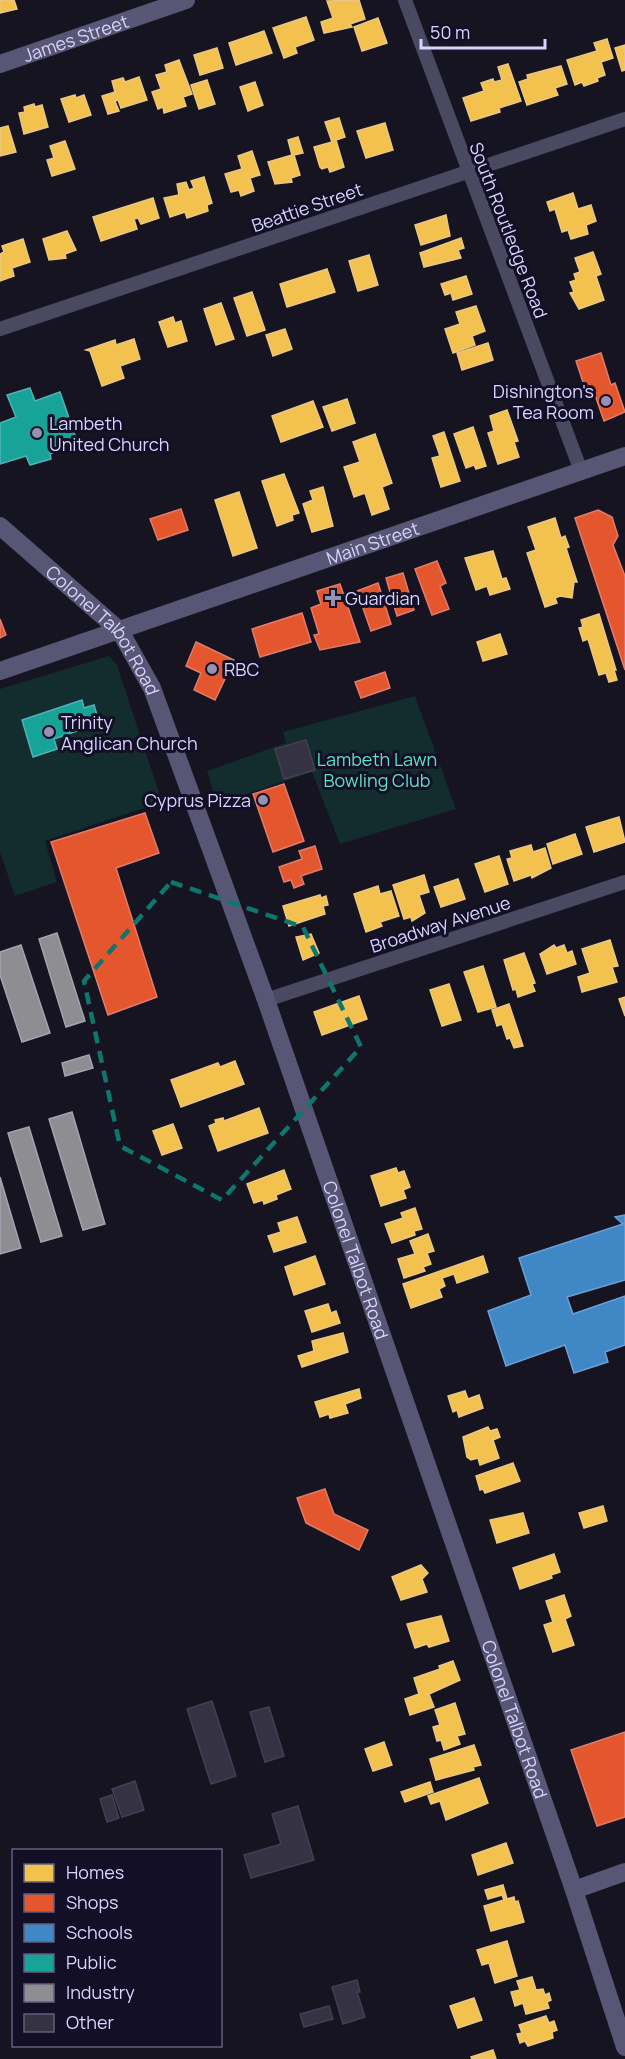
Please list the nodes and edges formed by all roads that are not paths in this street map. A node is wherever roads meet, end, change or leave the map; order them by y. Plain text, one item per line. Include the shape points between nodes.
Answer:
1 (186, 0) edge
2 (405, 0) edge
3 (0, 64) edge
4 (625, 119) edge
5 (468, 172) junction
6 (0, 329) edge
7 (625, 456) edge
8 (581, 471) junction
9 (0, 526) edge
10 (120, 631) junction
11 (0, 671) edge
12 (625, 882) edge
13 (266, 1000) junction
14 (625, 1872) edge
15 (574, 1890) junction
16 (625, 2047) edge

1 - 3 main road, James Street
2 - 5 street, South Routledge Road
4 - 5 street, Beattie Street
5 - 6 street, Beattie Street
5 - 8 street, South Routledge Road
7 - 8 main road, Main Street
8 - 10 main road, Main Street
9 - 10 main road, Colonel Talbot Road
10 - 11 main road, Main Street
10 - 13 main road, Colonel Talbot Road via 152,688
12 - 13 street, Broadway Avenue
13 - 15 main road, Colonel Talbot Road
14 - 15 main road
15 - 16 main road, Colonel Talbot Road

